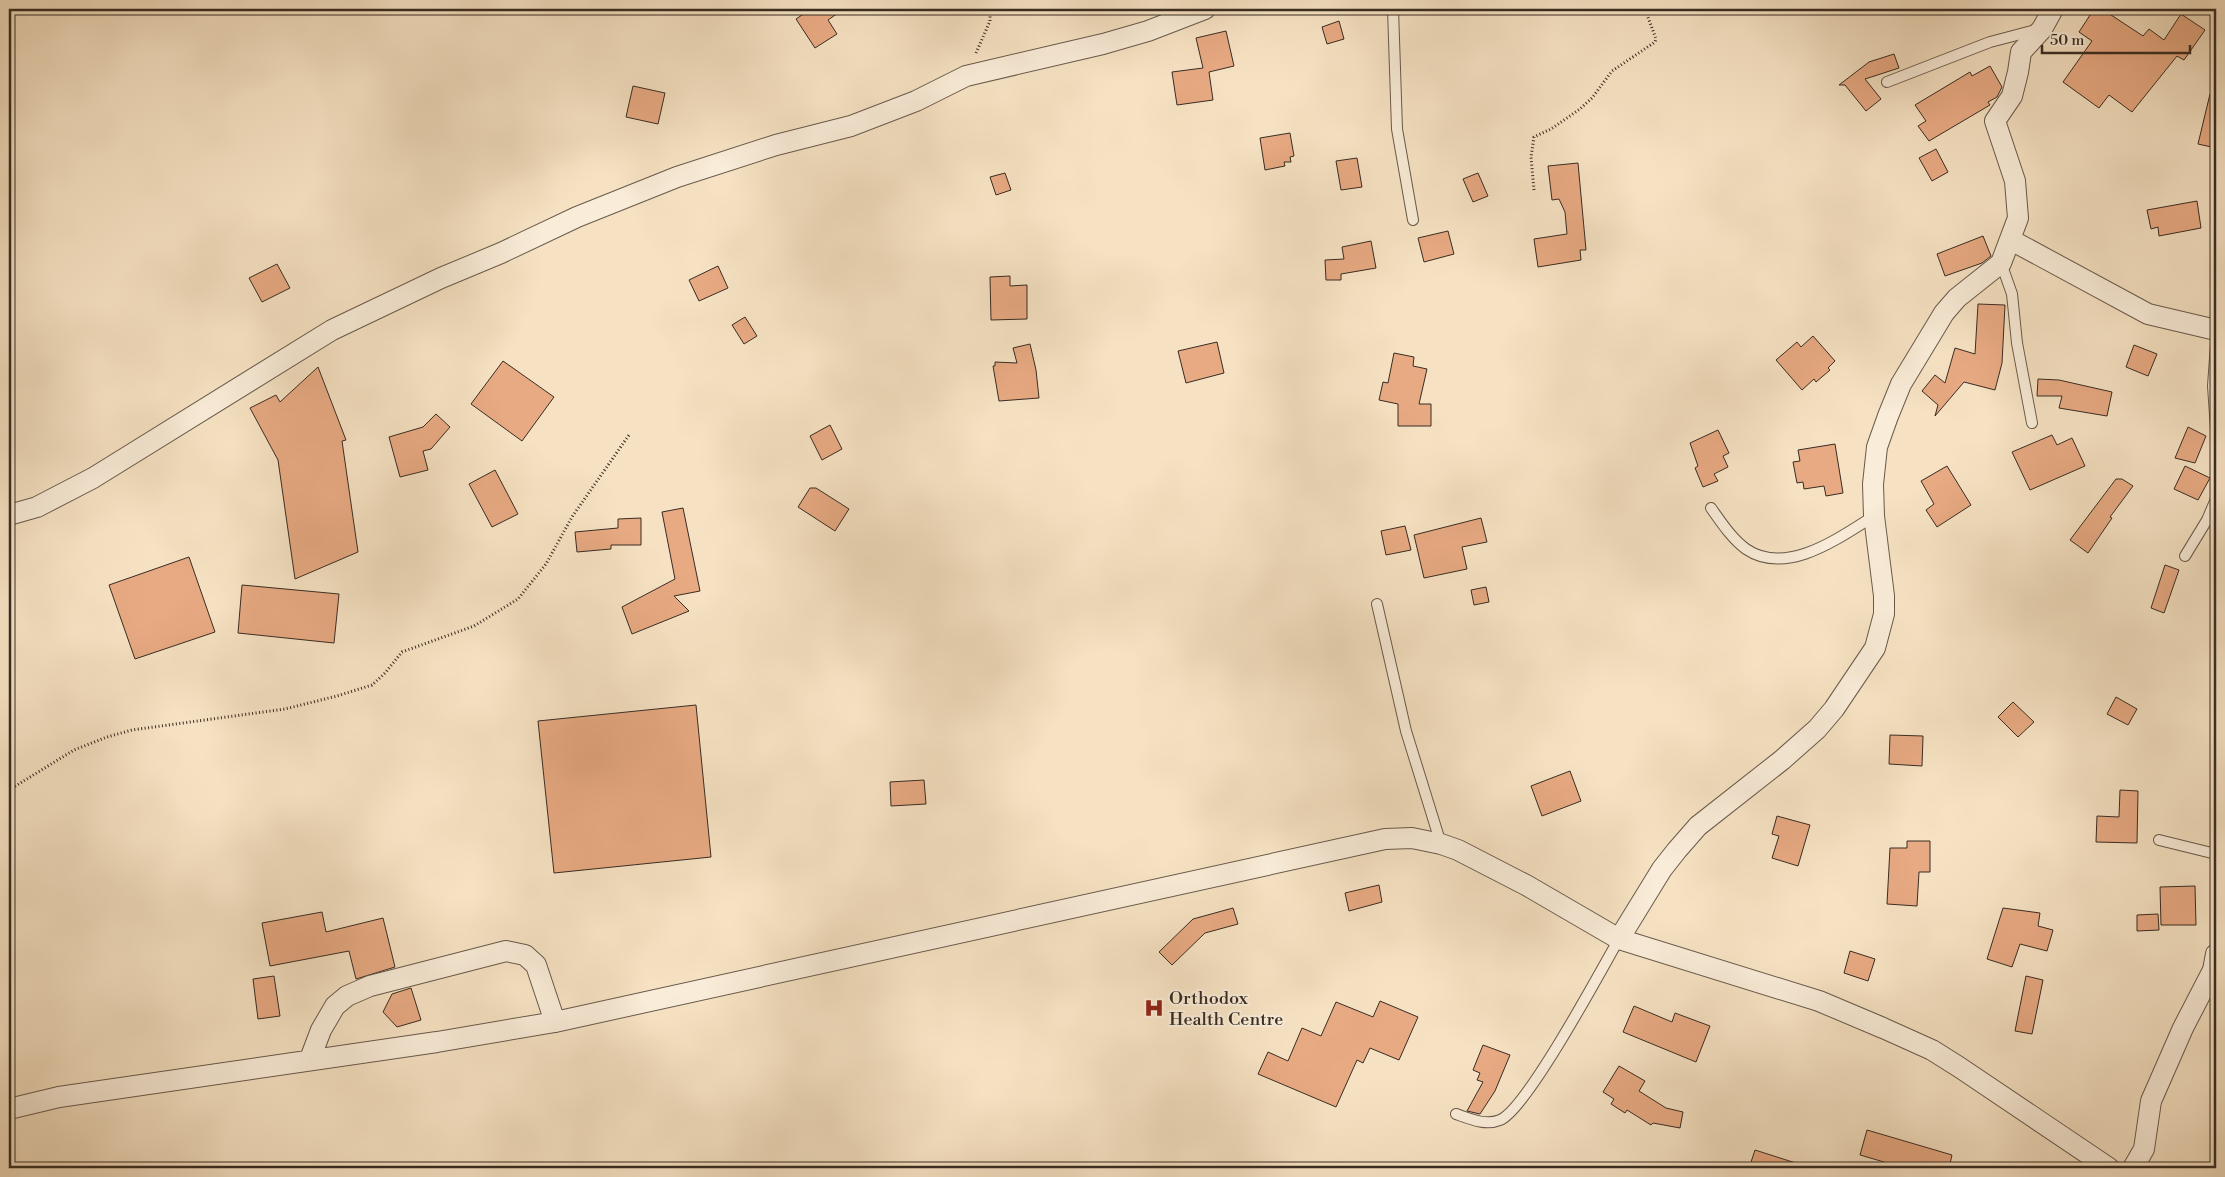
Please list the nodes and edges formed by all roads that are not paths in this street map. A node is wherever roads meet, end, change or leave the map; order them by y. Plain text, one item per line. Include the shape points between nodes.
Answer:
1 (1205, 9) edge
2 (1393, 9) edge
3 (2054, 9) edge
4 (2042, 28) junction
5 (1887, 82) dead end
6 (1413, 220) dead end
7 (2010, 240) junction
8 (2001, 263) junction
9 (2216, 330) edge
10 (2216, 344) edge
11 (2032, 423) dead end
12 (2216, 429) edge
13 (2216, 499) edge
14 (1711, 508) dead end
15 (9, 516) edge
16 (1874, 516) junction
17 (2185, 556) dead end
18 (1377, 604) dead end
19 (2159, 840) dead end
20 (1441, 844) junction
21 (2216, 854) edge
22 (1619, 939) junction
23 (2215, 966) edge
24 (555, 1022) junction
25 (310, 1059) junction
26 (9, 1109) edge
27 (1456, 1114) dead end
28 (2109, 1168) edge
29 (2133, 1168) edge

1 - 15 street via 1112,42 966,76 916,101 850,126 677,176 577,217 332,330 93,478 37,507
2 - 6 lane via 1397,129
3 - 4 street
4 - 5 lane via 1990,42
4 - 7 street via 2021,52 2012,96 1995,121 2015,181 2018,218
7 - 8 street
7 - 9 street via 2148,314
8 - 11 lane via 2012,294 2017,343
8 - 16 street via 1957,298 1944,313 1901,384 1877,447
10 - 12 lane via 2213,386
13 - 17 lane
14 - 16 lane via 1746,549 1776,558 1821,549
16 - 22 street via 1884,596 1884,614 1875,648 1817,729 1698,826 1676,850
18 - 20 lane via 1406,731
19 - 21 lane
20 - 22 street via 1526,885
20 - 24 street via 1412,838 1385,839
22 - 27 lane via 1562,1037 1511,1111 1499,1120 1482,1122
22 - 28 street via 1819,1002 1932,1050
23 - 29 street via 2151,1101 2144,1148
24 - 25 street
24 - 25 street via 533,961 518,952 493,953 370,986 347,996 332,1010
25 - 26 street via 59,1097

